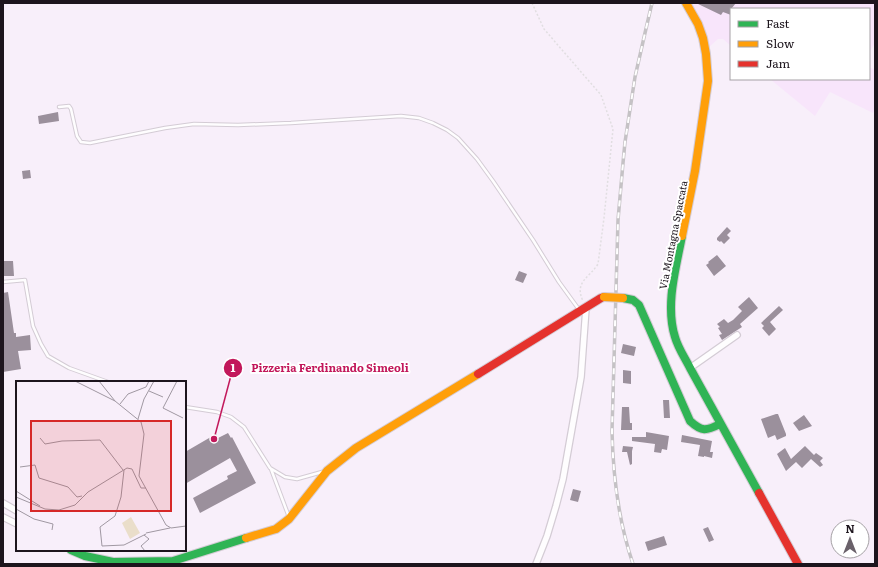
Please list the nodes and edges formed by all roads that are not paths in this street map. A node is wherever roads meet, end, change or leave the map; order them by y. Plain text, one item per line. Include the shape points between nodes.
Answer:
1 (686, 3) edge
2 (59, 107) dead end
3 (3, 282) edge
4 (583, 310) junction
5 (737, 335) dead end
6 (690, 368) junction
7 (105, 381) edge
8 (186, 407) edge
9 (720, 424) junction
10 (270, 468) junction
11 (326, 471) junction
12 (3, 503) edge
13 (16, 510) edge
14 (3, 517) edge
15 (289, 519) junction
16 (16, 524) edge
17 (73, 551) edge
18 (536, 564) edge
19 (798, 564) edge

1 - 6 street, Via Montagna Spaccata via 703,38 708,81 696,171 672,295 671,312 675,337
2 - 4 lane via 68,106 71,109 77,136 81,142 90,143 194,124 291,123 401,116 433,122 458,138 476,158 514,211 559,282
3 - 7 lane via 25,280 33,326 48,356 69,368
4 - 9 street, bridge via 604,297 636,302 690,421 702,430
4 - 11 street via 356,448
4 - 18 street via 580,377 564,479
5 - 6 street
6 - 9 street, Via Montagna Spaccata
8 - 10 lane via 231,417 244,427
9 - 19 street, Via Montagna Spaccata
10 - 11 lane via 285,478 297,479
10 - 15 lane
11 - 15 street
12 - 13 street
14 - 16 street
15 - 17 street via 276,530 174,561 113,562

